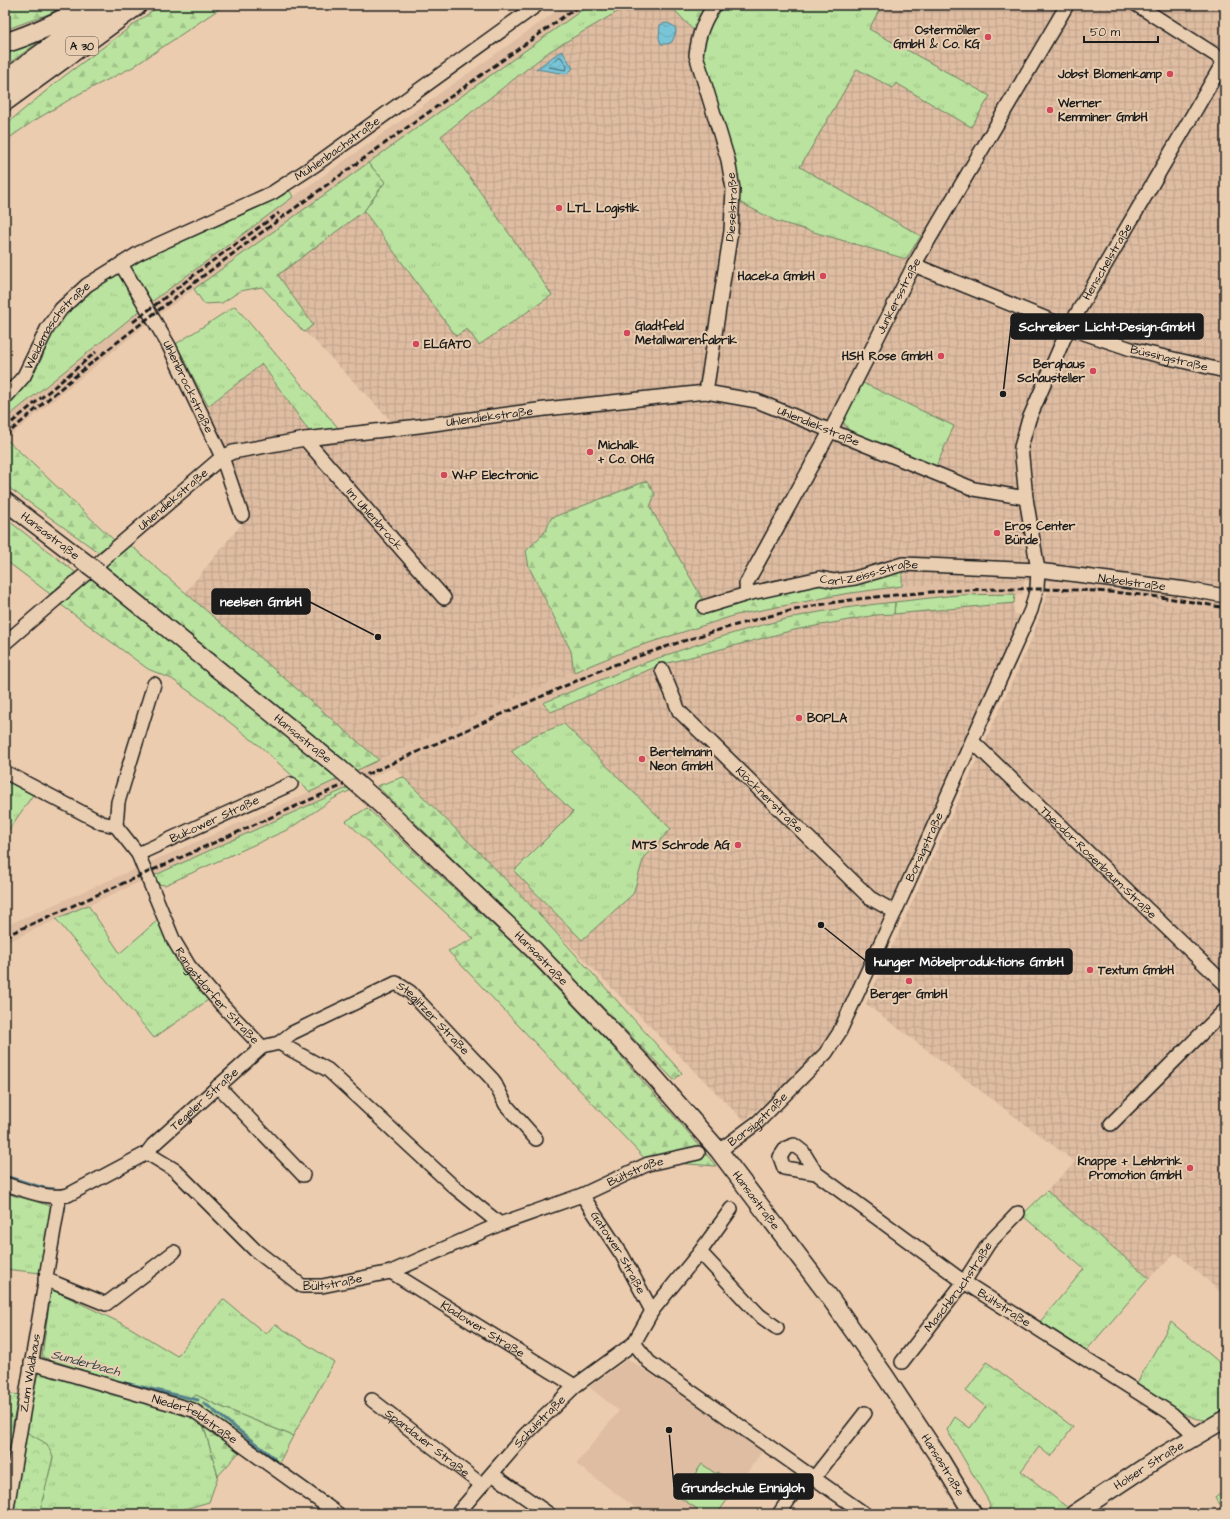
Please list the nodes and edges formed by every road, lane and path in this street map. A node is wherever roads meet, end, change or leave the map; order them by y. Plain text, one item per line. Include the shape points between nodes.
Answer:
1 (90, 5) edge
2 (108, 5) edge
3 (136, 5) edge
4 (537, 5) edge
5 (715, 5) edge
6 (1067, 5) edge
7 (1138, 5) edge
8 (5, 43) edge
9 (1225, 61) edge
10 (5, 81) edge
11 (5, 101) edge
12 (121, 264) junction
13 (914, 265) junction
14 (1069, 327) junction
15 (1225, 371) edge
16 (706, 392) junction
17 (5, 398) edge
18 (831, 430) junction
19 (305, 439) junction
20 (222, 457) junction
21 (1026, 498) junction
22 (5, 502) edge
23 (242, 515) dead end
24 (1038, 570) junction
25 (747, 594) junction
26 (1225, 596) edge
27 (444, 598) dead end
28 (704, 607) dead end
29 (5, 643) edge
30 (662, 670) dead end
31 (154, 684) dead end
32 (972, 742) junction
33 (5, 772) edge
34 (291, 784) dead end
35 (116, 826) junction
36 (138, 854) junction
37 (895, 912) junction
38 (1225, 984) edge
39 (1225, 1010) edge
40 (279, 1043) junction
41 (262, 1047) junction
42 (218, 1086) junction
43 (1110, 1124) dead end
44 (536, 1139) dead end
45 (719, 1151) junction
46 (147, 1153) junction
47 (698, 1153) dead end
48 (816, 1173) dead end
49 (302, 1175) dead end
50 (5, 1184) edge
51 (582, 1195) junction
52 (57, 1197) junction
53 (731, 1209) dead end
54 (1018, 1213) dead end
55 (500, 1224) junction
56 (174, 1252) dead end
57 (700, 1252) junction
58 (391, 1272) junction
59 (45, 1279) junction
60 (964, 1282) junction
61 (649, 1317) junction
62 (777, 1328) dead end
63 (634, 1342) junction
64 (902, 1362) dead end
65 (31, 1363) junction
66 (575, 1386) junction
67 (372, 1400) dead end
68 (865, 1413) dead end
69 (1225, 1419) edge
70 (1196, 1436) junction
71 (492, 1474) junction
72 (810, 1476) junction
73 (482, 1485) junction
74 (1078, 1513) edge
75 (6, 1514) edge
76 (338, 1514) edge
77 (457, 1514) edge
78 (549, 1514) edge
79 (779, 1514) edge
80 (865, 1514) edge
81 (972, 1514) edge

1 - 8 highway via 53,24
2 - 10 highway, A 30
3 - 11 highway, A 30
4 - 12 street, Mühlenbachstraße via 315,165 272,193
5 - 16 street, Dieselstraße via 697,43 696,55 728,160 732,189 731,231
6 - 13 street, Junkersstraße
7 - 9 street
9 - 14 street, Henschelstraße
12 - 17 street, Weidemaschstraße via 87,285 61,309 47,329 24,376
12 - 20 street, Uhlenbrockstraße via 169,346
13 - 14 street, Büssingstraße
13 - 18 street, Junkersstraße
14 - 15 street, Büssingstraße via 1131,349
14 - 21 street, Henschelstraße via 1029,419 1022,447
16 - 18 street, Uhlendiekstraße via 757,401
16 - 19 street, Uhlendiekstraße
18 - 21 street, Uhlendiekstraße via 974,489
18 - 25 street, Junkersstraße via 746,584
19 - 20 street, Uhlendiekstraße via 233,452
19 - 27 street, Im Uhlenbrock
20 - 23 street, Uhlenbrockstraße
20 - 29 street, Uhlendiekstraße
21 - 24 street, Borsigstraße
22 - 45 main road, Hansastraße, bridge via 92,567 378,802 533,949 644,1066
24 - 25 street, Carl-Zeiss-Straße via 903,564 855,578 834,581 820,578
24 - 26 street, Nobelstraße
24 - 32 street, Borsigstraße via 1037,588 1031,610
25 - 28 street, Carl-Zeiss-Straße
30 - 37 street, Klöcknerstraße via 679,711 870,898
31 - 35 street via 118,802
32 - 37 street, Borsigstraße
32 - 38 street, Theodor-Rosenbaum-Straße
33 - 35 street via 102,823
34 - 36 street, Bukower Straße
35 - 36 street, Rangstdorfer Straße
36 - 41 street, Rangstdorfer Straße via 173,939 189,966
37 - 45 street, Borsigstraße via 826,1053 758,1122
39 - 43 street
40 - 41 street, Rangstdorfer Straße
40 - 44 street, Steglitzer Straße via 292,1033 396,983 410,992 493,1080 506,1105
40 - 55 street, Rangstdorfer Straße via 328,1070 453,1186
41 - 42 street, Tegeler Straße
42 - 46 street, Tegeler Straße
42 - 49 street
45 - 81 main road, Hansastraße via 828,1295 885,1376 940,1459
46 - 52 street via 68,1195
46 - 58 street, Bültstraße via 175,1170 256,1250 302,1286 322,1286
47 - 51 street, Bültstraße via 648,1164
48 - 60 street, Bültstraße
50 - 52 street via 42,1196
51 - 55 street, Bültstraße
51 - 61 street, Gatower Straße via 622,1255
52 - 59 street, Zum Waldhaus via 58,1206
53 - 57 street, Gatower Straße
54 - 60 street, Maschbruchstraße via 989,1243
55 - 58 street, Bültstraße
56 - 59 street via 106,1304
57 - 61 street, Gatower Straße
57 - 62 street via 759,1315
58 - 66 street, Kladower Straße
59 - 65 street, Zum Waldhaus
60 - 64 street, Maschbruchstraße
60 - 70 street, Bültstraße via 1172,1414
61 - 63 street, Schulstraße
63 - 66 street, Schulstraße
63 - 72 street via 649,1362
65 - 75 street, Zum Waldhaus
65 - 76 street, Niederfeldstraße via 193,1410
66 - 71 street, Schulstraße via 525,1435
67 - 73 street, Spandauer Straße
68 - 72 street
69 - 70 main road, Holser Straße
70 - 74 main road, Holser Straße via 1156,1459
71 - 73 street, Schulstraße
71 - 78 street
72 - 79 street
72 - 80 street
73 - 77 street, Schulstraße

